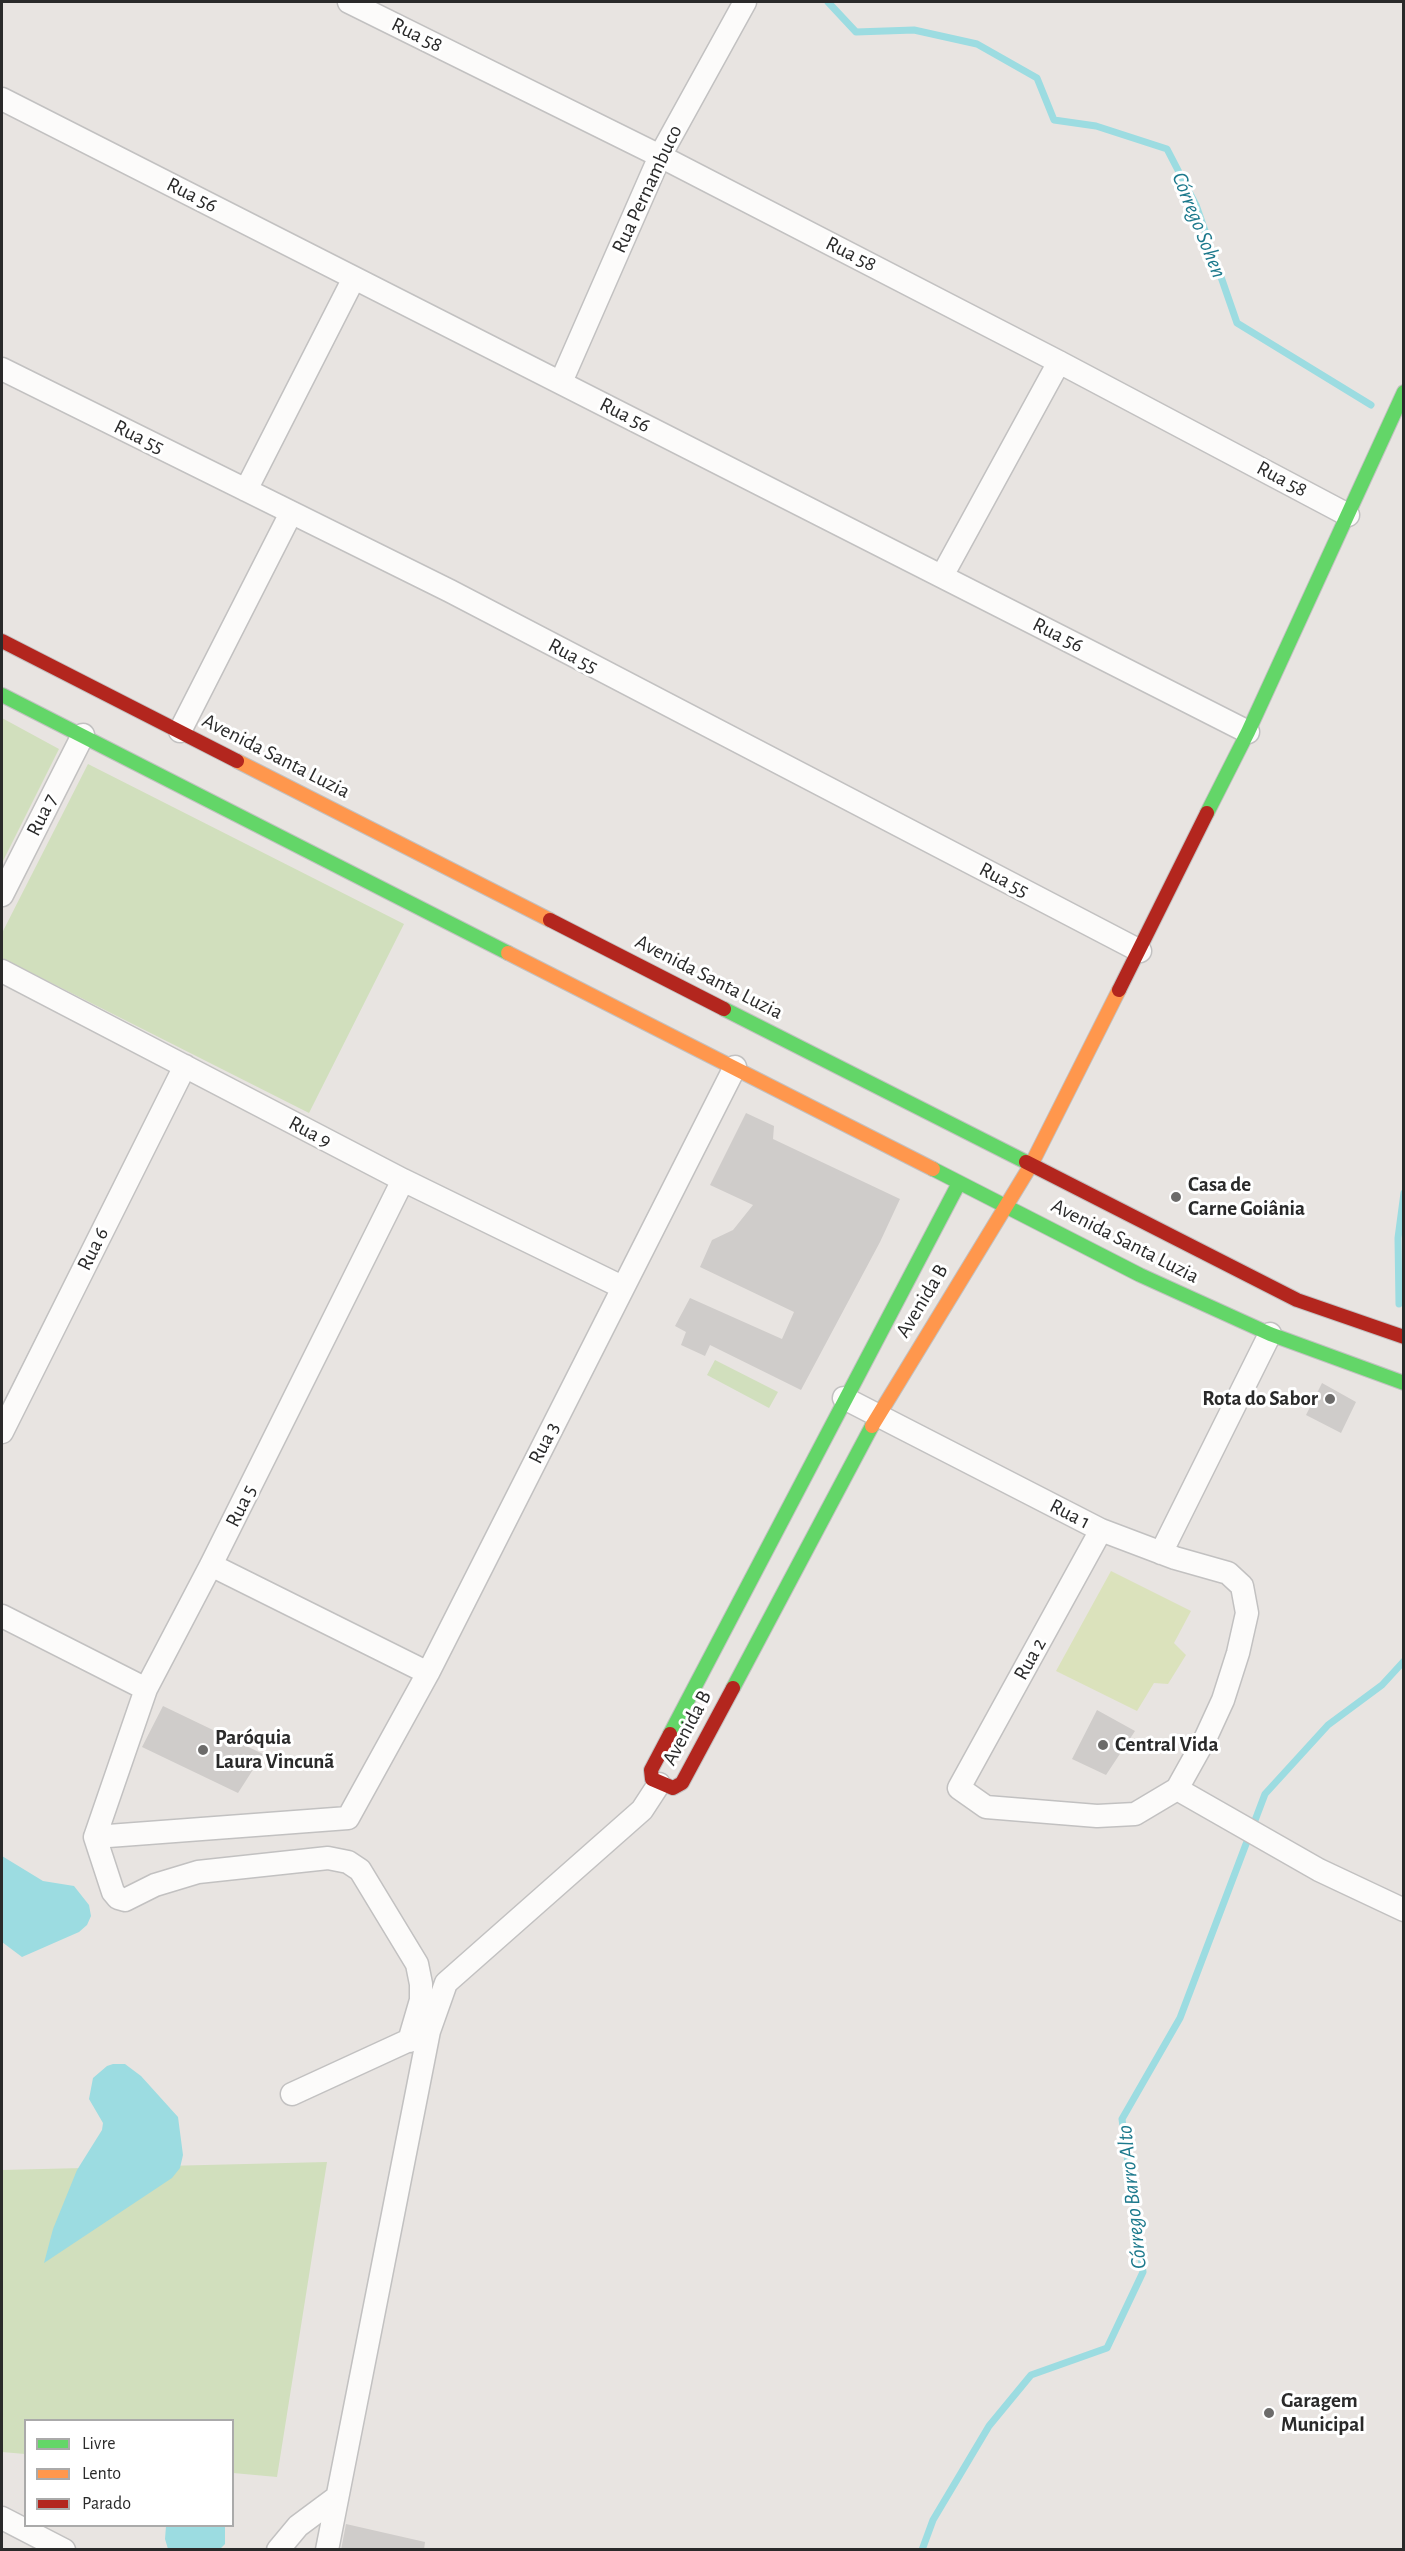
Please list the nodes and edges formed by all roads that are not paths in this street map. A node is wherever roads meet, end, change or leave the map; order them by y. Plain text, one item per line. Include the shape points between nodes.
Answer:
1 (349, 2) edge
2 (745, 2) edge
3 (2, 99) edge
4 (660, 156) junction
5 (354, 278) junction
6 (1059, 362) junction
7 (2, 369) edge
8 (561, 382) junction
9 (1404, 392) edge
10 (246, 490) junction
11 (291, 513) junction
12 (1348, 515) junction
13 (942, 576) junction
14 (2, 641) edge
15 (2, 695) edge
16 (180, 732) junction
17 (1248, 732) junction
18 (83, 735) junction
19 (2, 895) edge
20 (1140, 951) junction
21 (2, 971) edge
22 (185, 1066) junction
23 (735, 1067) junction
24 (1031, 1165) junction
25 (403, 1180) junction
26 (959, 1183) junction
27 (1007, 1205) junction
28 (622, 1287) junction
29 (1269, 1334) junction
30 (1404, 1337) edge
31 (1404, 1383) edge
32 (844, 1398) junction
33 (878, 1416) junction
34 (2, 1432) edge
35 (1101, 1530) junction
36 (1161, 1553) junction
37 (211, 1565) junction
38 (2, 1616) edge
39 (428, 1673) junction
40 (146, 1689) junction
41 (659, 1784) junction
42 (1177, 1789) junction
43 (95, 1838) junction
44 (1404, 1910) edge
45 (419, 2036) junction
46 (292, 2094) dead end
47 (337, 2497) junction
48 (2, 2518) edge
49 (64, 2550) edge
50 (278, 2550) edge
51 (327, 2550) edge

1 - 4 street, Rua 58
2 - 4 street, Rua Pernambuco
3 - 5 street, Rua 56
4 - 6 street, Rua 58
4 - 8 street, Rua Pernambuco
5 - 8 street, Rua 56
5 - 10 street
6 - 12 street, Rua 58
6 - 13 street
7 - 10 street, Rua 55
8 - 13 street, Rua 56
9 - 12 street, Avenida B
10 - 11 street, Rua 55
11 - 16 street
11 - 20 street, Rua 55 via 450,591
12 - 17 street, Avenida B
13 - 17 street, Rua 56
14 - 16 street, Avenida Santa Luzia
15 - 18 street, Avenida Santa Luzia
16 - 24 street, Avenida Santa Luzia via 384,841
17 - 20 street, Avenida B
18 - 19 street, Rua 7
18 - 23 street, Avenida Santa Luzia via 368,874
20 - 24 street, Avenida B
21 - 22 street, Rua 9
22 - 25 street, Rua 9
22 - 34 street, Rua 6
23 - 26 street, Avenida Santa Luzia
23 - 28 street, Rua 3
24 - 27 street, Avenida B
24 - 30 street, Avenida Santa Luzia via 1297,1300
25 - 28 street, Rua 9
25 - 37 street, Rua 5
26 - 27 street, Avenida Santa Luzia
26 - 32 street, Avenida B
27 - 29 street, Avenida Santa Luzia via 1140,1275
27 - 33 street, Avenida B
28 - 39 street, Rua 3
29 - 31 street, Avenida Santa Luzia
29 - 36 street
32 - 33 street, Rua 1
32 - 41 street, Avenida B via 651,1770 652,1779
33 - 35 street, Rua 1
33 - 41 street, Avenida B via 682,1783 673,1788
35 - 36 street, Rua 1
35 - 42 street, Rua 2 via 959,1788 986,1807 1097,1816 1135,1814
36 - 42 street, Rua 1 via 1228,1573 1242,1586 1247,1613 1223,1700
37 - 39 street
37 - 40 street, Rua 5
38 - 40 street
39 - 43 street, Rua 3 via 348,1818
40 - 43 street, Rua 5
41 - 45 street via 642,1810 446,1983
42 - 44 street via 1319,1870
43 - 45 street via 113,1892 125,1900 154,1885 198,1872 328,1858 348,1862 360,1870 417,1964 421,1984
45 - 46 street
45 - 47 street
47 - 50 street via 298,2526
47 - 51 street
48 - 49 street

